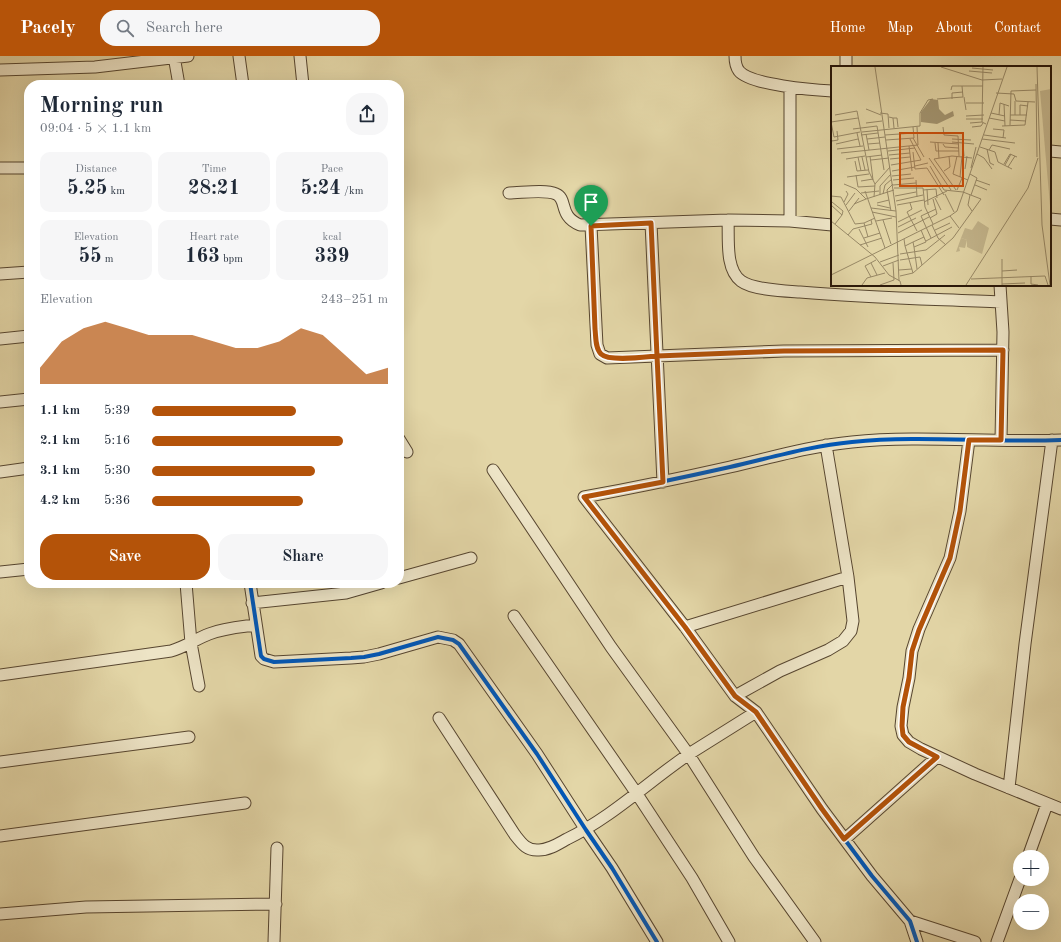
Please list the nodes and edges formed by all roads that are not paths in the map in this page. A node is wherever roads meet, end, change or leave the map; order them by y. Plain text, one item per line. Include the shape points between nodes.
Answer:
1 (188, 56) edge
2 (239, 56) edge
3 (300, 56) edge
4 (736, 56) edge
5 (174, 57) edge
6 (0, 70) edge
7 (179, 80) edge
8 (242, 80) edge
9 (302, 80) edge
10 (790, 87) junction
11 (831, 91) edge
12 (1051, 151) edge
13 (1061, 152) edge
14 (0, 168) edge
15 (24, 168) edge
16 (509, 193) dead end
17 (1051, 219) edge
18 (728, 220) junction
19 (1061, 220) edge
20 (790, 221) junction
21 (651, 223) junction
22 (831, 225) edge
23 (591, 226) junction
24 (24, 272) edge
25 (0, 274) edge
26 (1000, 286) edge
27 (1001, 302) junction
28 (24, 337) edge
29 (0, 339) edge
30 (1003, 350) junction
31 (657, 356) junction
32 (24, 399) edge
33 (0, 402) edge
34 (969, 440) junction
35 (1001, 440) junction
36 (1057, 440) edge
37 (826, 445) junction
38 (404, 447) edge
39 (407, 452) dead end
40 (24, 469) edge
41 (493, 470) dead end
42 (0, 472) edge
43 (663, 482) junction
44 (471, 558) dead end
45 (24, 569) edge
46 (0, 572) edge
47 (404, 577) edge
48 (848, 577) junction
49 (186, 588) edge
50 (250, 588) edge
51 (364, 588) edge
52 (252, 603) junction
53 (514, 616) dead end
54 (256, 625) junction
55 (685, 627) junction
56 (191, 643) junction
57 (0, 675) edge
58 (199, 686) dead end
59 (735, 696) junction
60 (756, 712) junction
61 (439, 718) dead end
62 (189, 737) dead end
63 (689, 755) junction
64 (937, 757) junction
65 (0, 762) edge
66 (1009, 788) junction
67 (637, 794) junction
68 (245, 804) dead end
69 (1048, 804) junction
70 (1061, 809) edge
71 (586, 830) junction
72 (0, 836) edge
73 (844, 839) junction
74 (277, 848) dead end
75 (1031, 850) edge
76 (1017, 886) edge
77 (276, 904) junction
78 (0, 914) edge
79 (910, 921) junction
80 (274, 942) edge
81 (657, 942) edge
82 (729, 942) edge
83 (815, 942) edge
84 (917, 942) edge
85 (975, 942) edge
86 (997, 942) edge

1 - 5 street
2 - 8 street
3 - 9 street
4 - 10 street via 740,72
5 - 6 street via 95,67
5 - 7 street
10 - 11 street
10 - 20 street
12 - 13 street
14 - 15 street
16 - 23 street via 557,194 562,199 566,214 572,222
17 - 19 street
18 - 20 street
18 - 21 street
18 - 27 street via 730,265 742,281 756,287 831,295
20 - 22 street
21 - 23 street
21 - 31 street
23 - 31 street via 595,329 600,354 607,358
24 - 25 street
26 - 27 street
27 - 30 street
28 - 29 street
30 - 31 street via 784,351
30 - 35 street
31 - 43 street
32 - 33 street
34 - 35 street
34 - 37 street via 880,440
34 - 64 street via 960,511 950,558 912,651 903,707 903,735 909,742
35 - 36 street
36 - 66 street via 1025,644
37 - 43 street
37 - 48 street
38 - 39 street
40 - 42 street
41 - 63 street via 611,647
43 - 55 street via 584,497
44 - 47 street
45 - 46 street
48 - 55 street
48 - 59 street via 853,621 851,631 842,641
49 - 56 street
50 - 52 street
51 - 52 street via 346,593
52 - 54 street
53 - 67 street
54 - 56 street via 208,634
54 - 71 street via 261,656 274,662 364,657 438,637 453,640 466,653 528,741
55 - 59 street
56 - 57 street via 171,651
56 - 58 street
59 - 60 street
60 - 63 street
60 - 73 street
61 - 71 street via 525,847 533,850 546,849
62 - 65 street
63 - 67 street
63 - 83 street via 754,856
64 - 66 street
64 - 73 street
66 - 69 street
67 - 71 street
67 - 82 street via 692,878
68 - 72 street
69 - 70 street
69 - 75 street
71 - 81 street
73 - 79 street
74 - 77 street
76 - 86 street
77 - 78 street via 86,907
77 - 80 street
79 - 84 street
79 - 85 street

